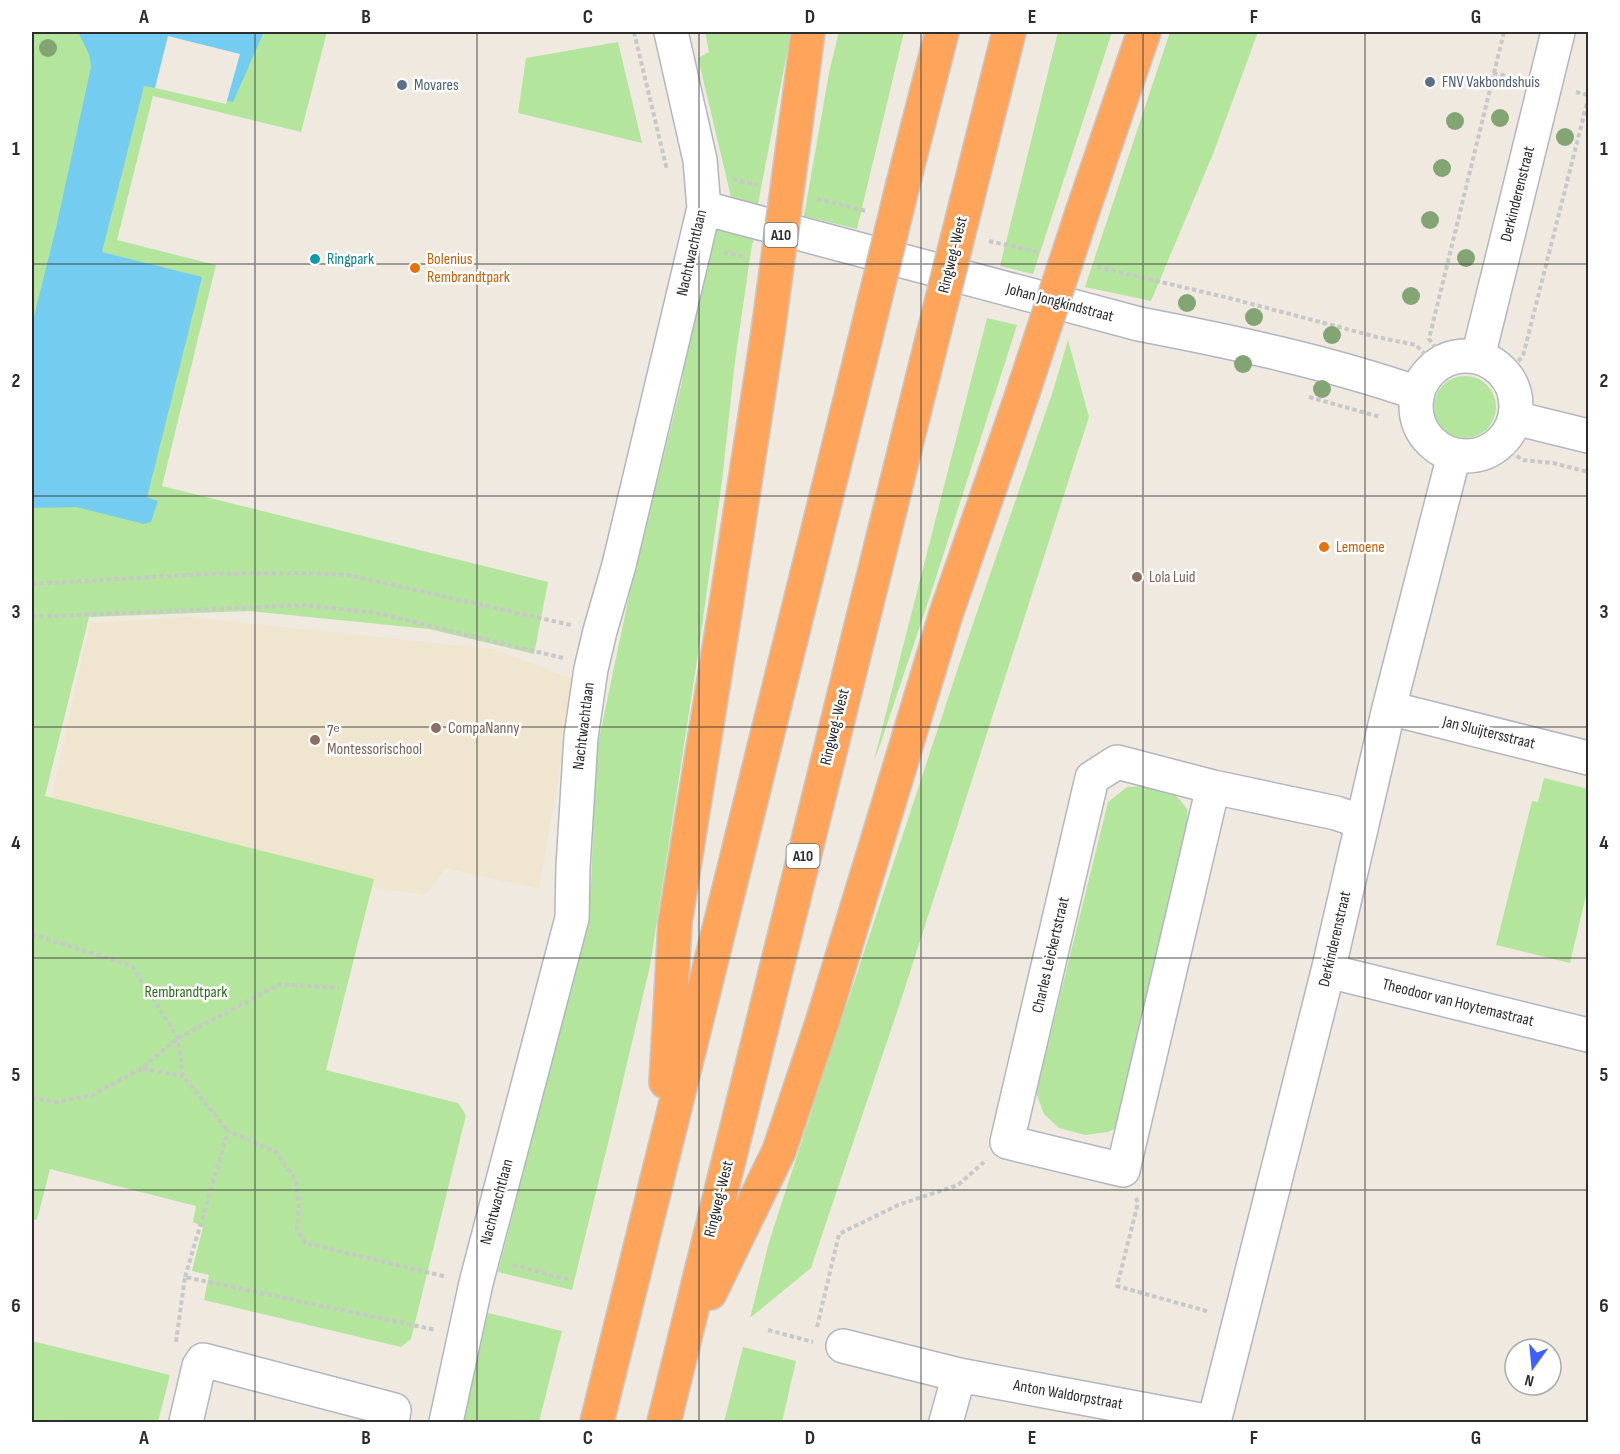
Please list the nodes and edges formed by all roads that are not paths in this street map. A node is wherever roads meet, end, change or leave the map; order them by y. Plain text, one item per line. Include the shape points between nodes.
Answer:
1 (671, 32) edge
2 (808, 32) edge
3 (942, 32) edge
4 (1009, 32) edge
5 (1144, 32) edge
6 (1558, 32) edge
7 (704, 208) junction
8 (1478, 357) junction
9 (1417, 393) junction
10 (1508, 430) junction
11 (1588, 436) edge
12 (1454, 455) junction
13 (1389, 708) junction
14 (1588, 758) edge
15 (1213, 787) junction
16 (1362, 822) junction
17 (1328, 971) junction
18 (1588, 1035) edge
19 (660, 1166) junction
20 (829, 1338) road end
21 (681, 1351) junction
22 (959, 1375) junction
23 (186, 1422) edge
24 (392, 1422) edge
25 (446, 1422) edge
26 (597, 1422) edge
27 (663, 1422) edge
28 (946, 1422) edge
29 (1213, 1422) edge

1 - 7 street, Nachtwachtlaan via 700,160
2 - 19 highway, A10, bridge via 768,332 675,923
3 - 19 highway, A10, bridge
4 - 21 highway, Ringweg-West / A10, bridge
5 - 21 highway, A10, bridge via 946,614 823,1020 779,1151
6 - 8 street, Derkinderenstraat
7 - 9 street, Johan Jongkindstraat via 1139,324 1366,376
7 - 25 street, Nachtwachtlaan via 591,669 581,737 572,918 483,1257
8 - 9 street via 1461,355 1436,365
8 - 10 street via 1498,367 1514,389 1516,398
9 - 12 street via 1417,418 1422,432 1435,446
10 - 11 street
10 - 12 street via 1486,452 1471,457
12 - 13 street, Derkinderenstraat
13 - 14 street, Jan Sluijtersstraat
13 - 16 street, Derkinderenstraat
15 - 15 street, Charles Leickertstraat via 1124,1170 1007,1142 1092,778 1117,762
15 - 16 street, Charles Leickertstraat
16 - 17 street, Derkinderenstraat
17 - 18 street, Theodoor van Hoytemastraat
17 - 29 street, Derkinderenstraat
19 - 26 highway, A10
20 - 22 street, Anton Waldorpstraat
21 - 27 highway, Ringweg-West / A10
22 - 28 street
22 - 29 street, Anton Waldorpstraat
23 - 24 street via 203,1360 394,1410

